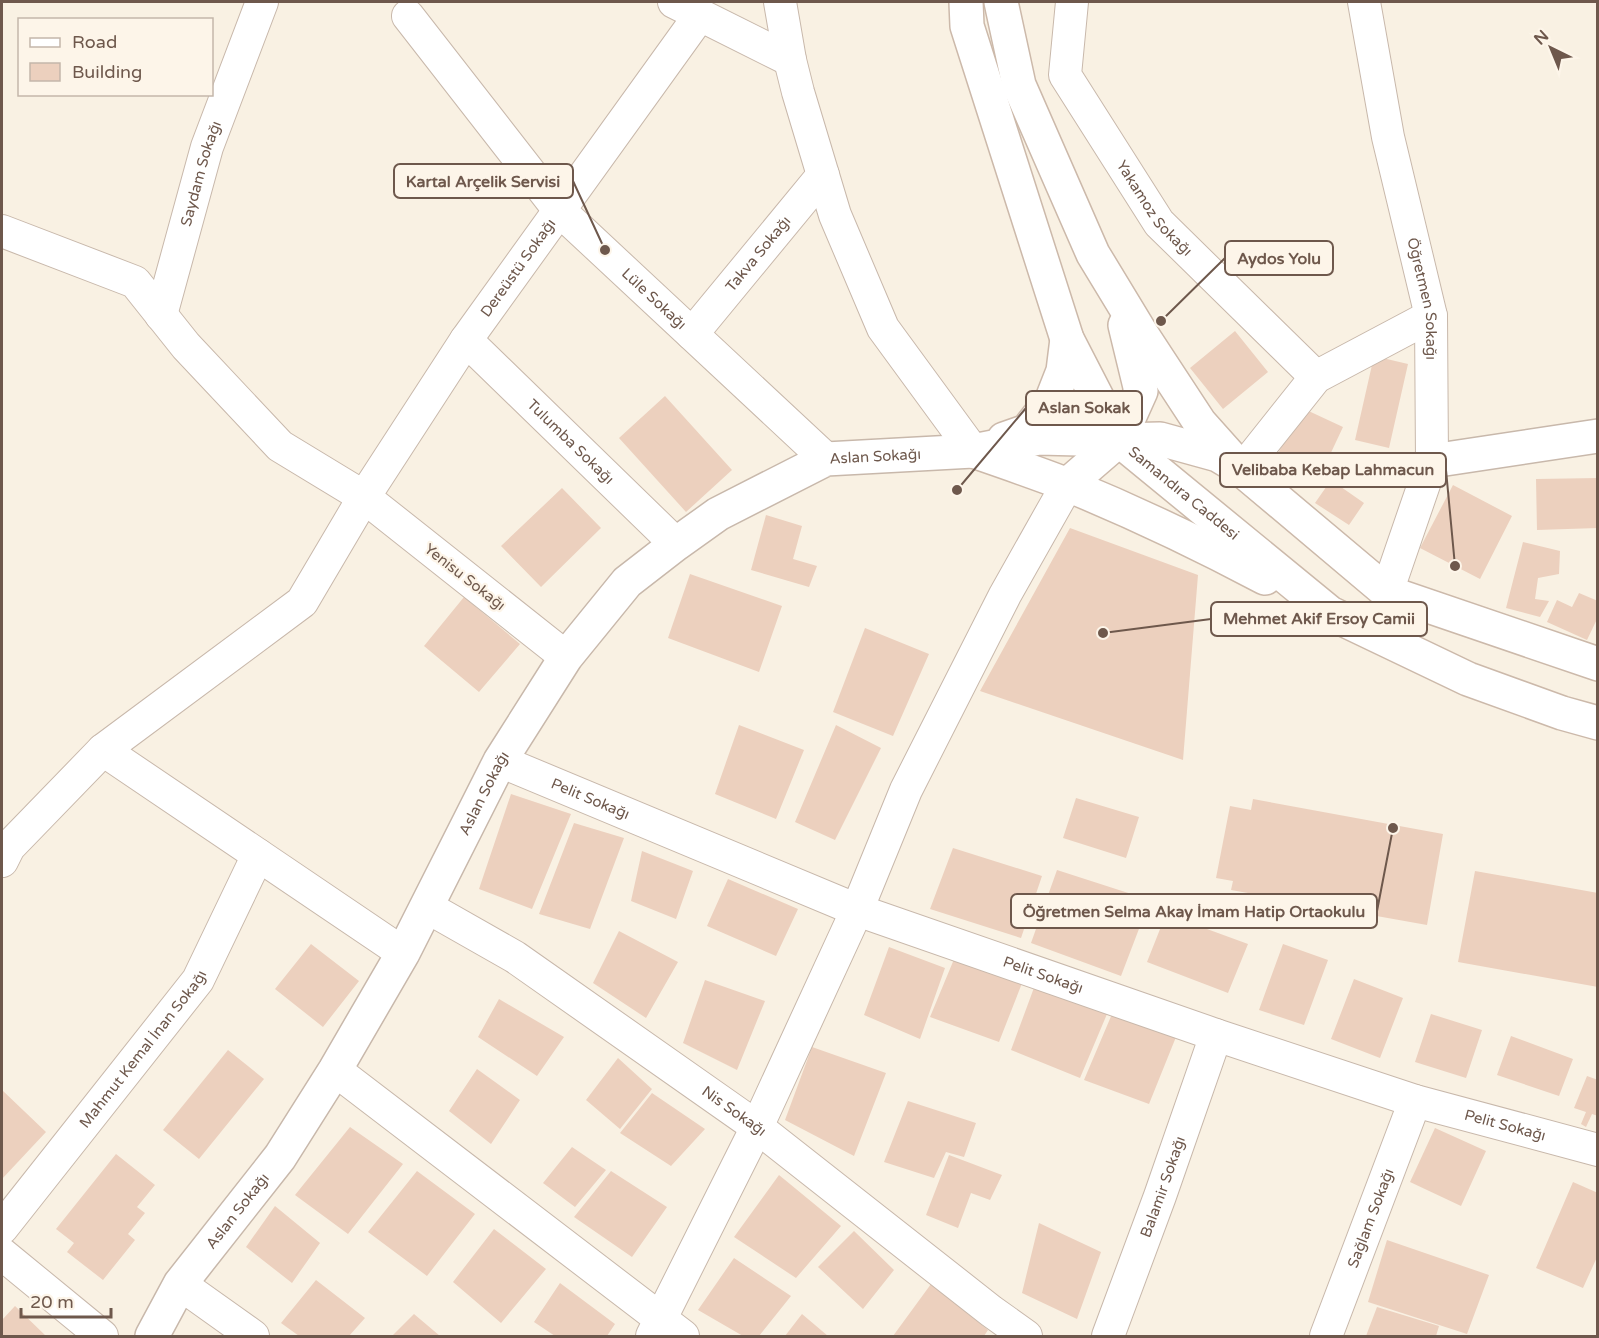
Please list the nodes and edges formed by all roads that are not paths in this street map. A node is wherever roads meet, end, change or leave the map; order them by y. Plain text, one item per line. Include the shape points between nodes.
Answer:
1 (262, 2) edge
2 (780, 2) edge
3 (966, 2) edge
4 (1001, 2) edge
5 (1072, 2) edge
6 (1364, 2) edge
7 (687, 8) edge
8 (408, 16) dead end
9 (790, 60) junction
10 (823, 175) junction
11 (559, 210) junction
12 (2, 231) edge
13 (1117, 293) junction
14 (161, 315) junction
15 (1431, 316) junction
16 (692, 334) junction
17 (1067, 339) junction
18 (466, 340) junction
19 (1316, 377) junction
20 (1598, 436) edge
21 (1119, 440) junction
22 (973, 451) junction
23 (826, 459) junction
24 (1432, 461) junction
25 (1242, 470) junction
26 (1067, 485) junction
27 (364, 497) junction
28 (676, 544) junction
29 (1387, 592) junction
30 (1330, 613) junction
31 (566, 657) junction
32 (1598, 664) edge
33 (1598, 723) edge
34 (103, 750) junction
35 (500, 761) junction
36 (258, 855) junction
37 (2, 861) edge
38 (427, 908) junction
39 (857, 910) junction
40 (403, 953) junction
41 (1216, 1035) junction
42 (335, 1070) junction
43 (1414, 1101) junction
44 (757, 1127) junction
45 (1598, 1150) edge
46 (2, 1228) edge
47 (2, 1254) edge
48 (180, 1284) junction
49 (665, 1331) edge
50 (102, 1336) edge
51 (152, 1336) edge
52 (253, 1336) edge
53 (1026, 1336) edge
54 (1108, 1336) edge
55 (1326, 1336) edge

1 - 14 street, Saydam Sokağı via 207,147
2 - 9 street
3 - 17 main road, Samandıra Caddesi via 967,26
4 - 13 main road via 1019,85 1094,254
5 - 19 street, Yakamoz Sokağı via 1065,75 1159,223
6 - 15 street, Öğretmen Sokağı via 1388,137
7 - 9 street
7 - 11 street, Dereüstü Sokağı
8 - 11 street, Lüle Sokağı
9 - 10 street
10 - 16 street, Takva Sokağı
10 - 22 street via 835,215 883,328
11 - 16 street, Lüle Sokağı
11 - 18 street, Dereüstü Sokağı
12 - 14 street, Yenisu Sokağı via 135,282
13 - 21 main road via 1141,391
13 - 25 main road via 1200,423
14 - 27 street, Yenisu Sokağı via 280,446
15 - 19 street
15 - 24 street, Öğretmen Sokağı
16 - 23 street, Lüle Sokağı
17 - 21 main road, Samandıra Caddesi
17 - 22 main road via 1063,372 1052,399 1027,431
18 - 27 street, Dereüstü Sokağı
18 - 28 street, Tulumba Sokağı
19 - 25 street
20 - 24 main road
21 - 22 main road via 1039,438
21 - 25 main road via 1160,439 1218,455
21 - 26 main road
21 - 30 main road, Samandıra Caddesi
22 - 23 main road, Aslan Sokağı
22 - 26 main road
23 - 28 main road, Aslan Sokağı via 718,514
24 - 29 street, Öğretmen Sokağı
25 - 29 main road
26 - 30 main road via 1198,543
26 - 39 street via 1005,595 906,790
27 - 31 street, Yenisu Sokağı
27 - 34 street, Dereüstü Sokağı via 302,602
28 - 31 main road, Aslan Sokağı via 627,582
29 - 32 main road
30 - 33 main road, Samandıra Caddesi via 1468,679
31 - 35 main road, Aslan Sokağı
34 - 36 street
34 - 37 street, Dereüstü Sokağı via 9,848
35 - 38 main road, Aslan Sokağı
35 - 39 street, Pelit Sokağı
36 - 40 street
36 - 46 street, Mahmut Kemal İnan Sokağı via 198,981
38 - 40 main road, Aslan Sokağı
38 - 44 street, Nis Sokağı via 516,957
39 - 41 street, Pelit Sokağı
39 - 44 street
40 - 42 main road, Aslan Sokağı
41 - 43 street, Pelit Sokağı
41 - 54 street, Balamir Sokağı
42 - 48 main road, Aslan Sokağı via 280,1157
42 - 49 street
43 - 45 street, Pelit Sokağı
43 - 55 street, Sağlam Sokağı
44 - 49 street
44 - 53 street, Nis Sokağı
47 - 50 street
48 - 51 main road, Aslan Sokağı
48 - 52 street

